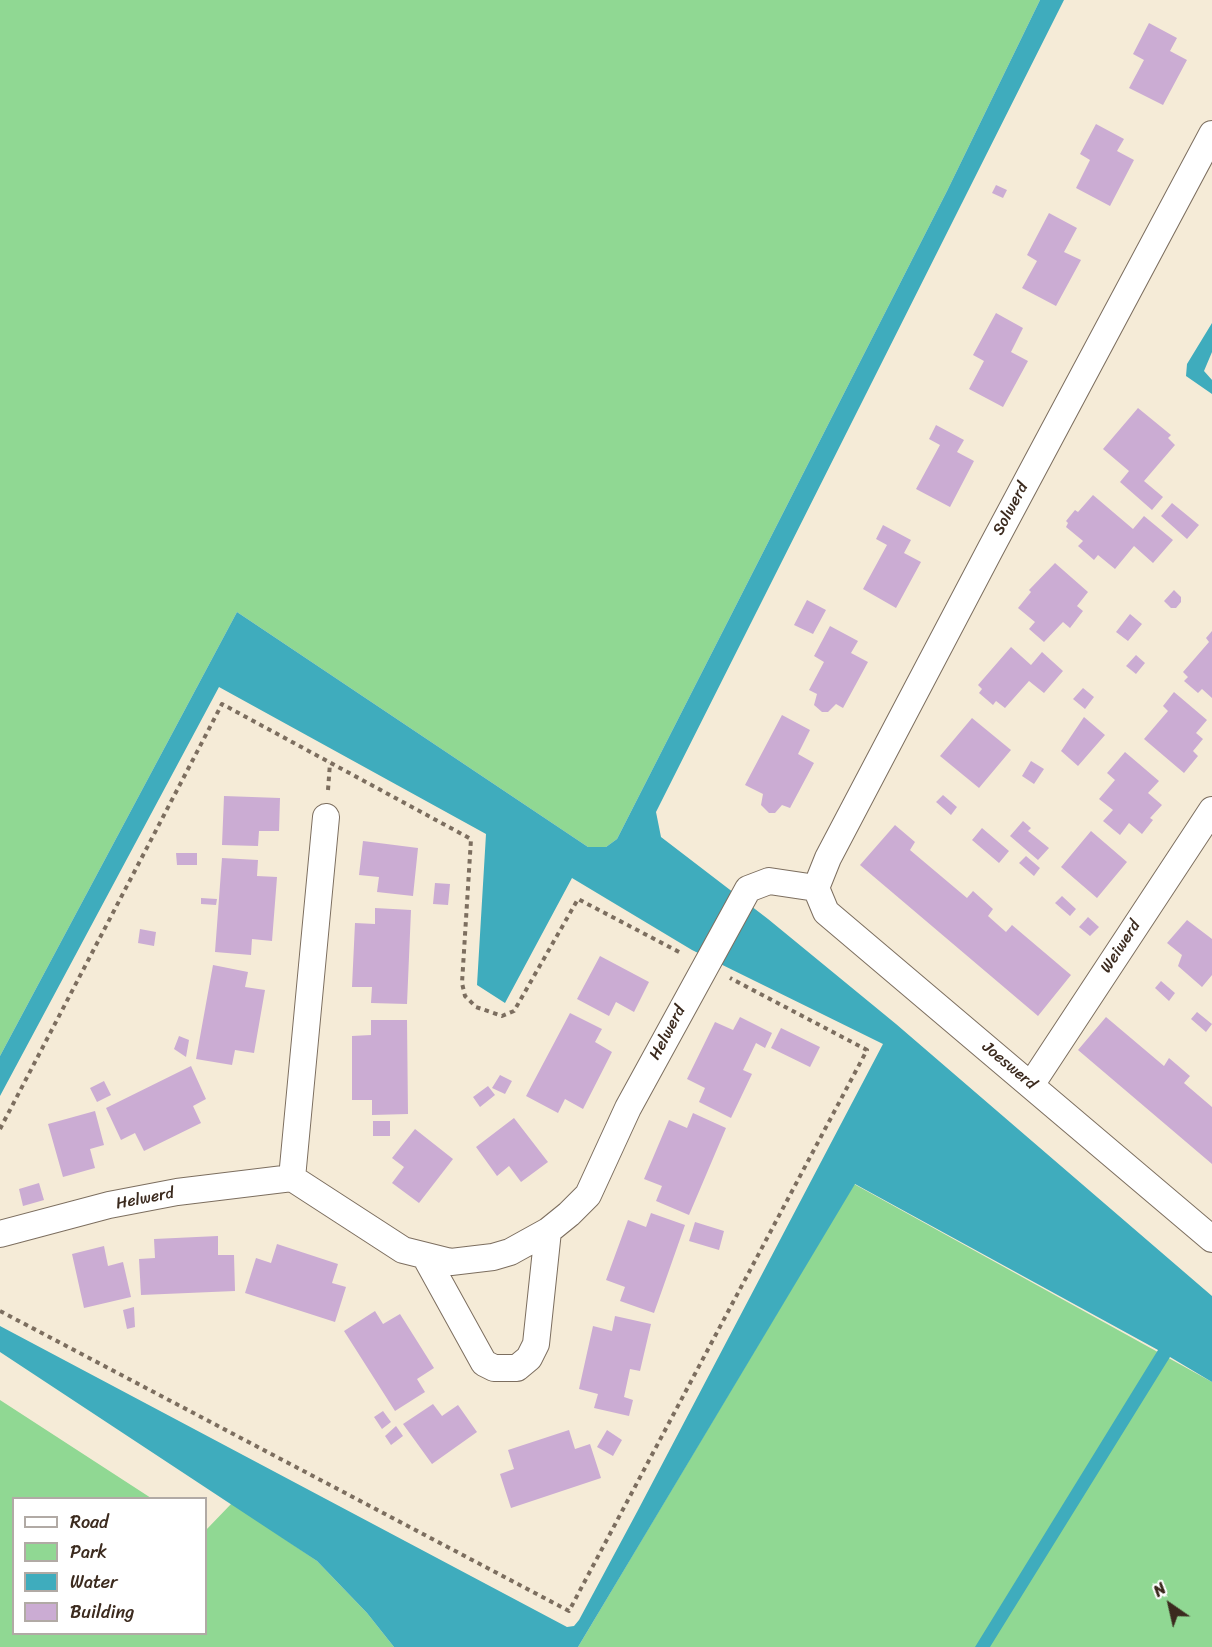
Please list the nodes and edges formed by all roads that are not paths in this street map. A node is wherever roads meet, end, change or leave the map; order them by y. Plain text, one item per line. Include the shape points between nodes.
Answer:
1 (1212, 134) edge
2 (1212, 810) edge
3 (326, 818) dead end
4 (816, 888) junction
5 (1031, 1084) junction
6 (292, 1178) junction
7 (548, 1231) junction
8 (0, 1234) edge
9 (1212, 1239) edge
10 (426, 1258) junction

1 - 4 street, Solwerd via 833,848
2 - 5 street, Weiwerd
3 - 6 street
4 - 5 street, Joeswerd via 826,912
4 - 7 street, Helwerd via 769,881 748,889 628,1108 588,1195
5 - 9 street, Joeswerd
6 - 8 street, Helwerd via 109,1205
6 - 10 street, Helwerd via 403,1250
7 - 10 street, Helwerd via 493,1257 451,1262
7 - 10 street via 536,1344 529,1359 517,1368 494,1368 484,1363

